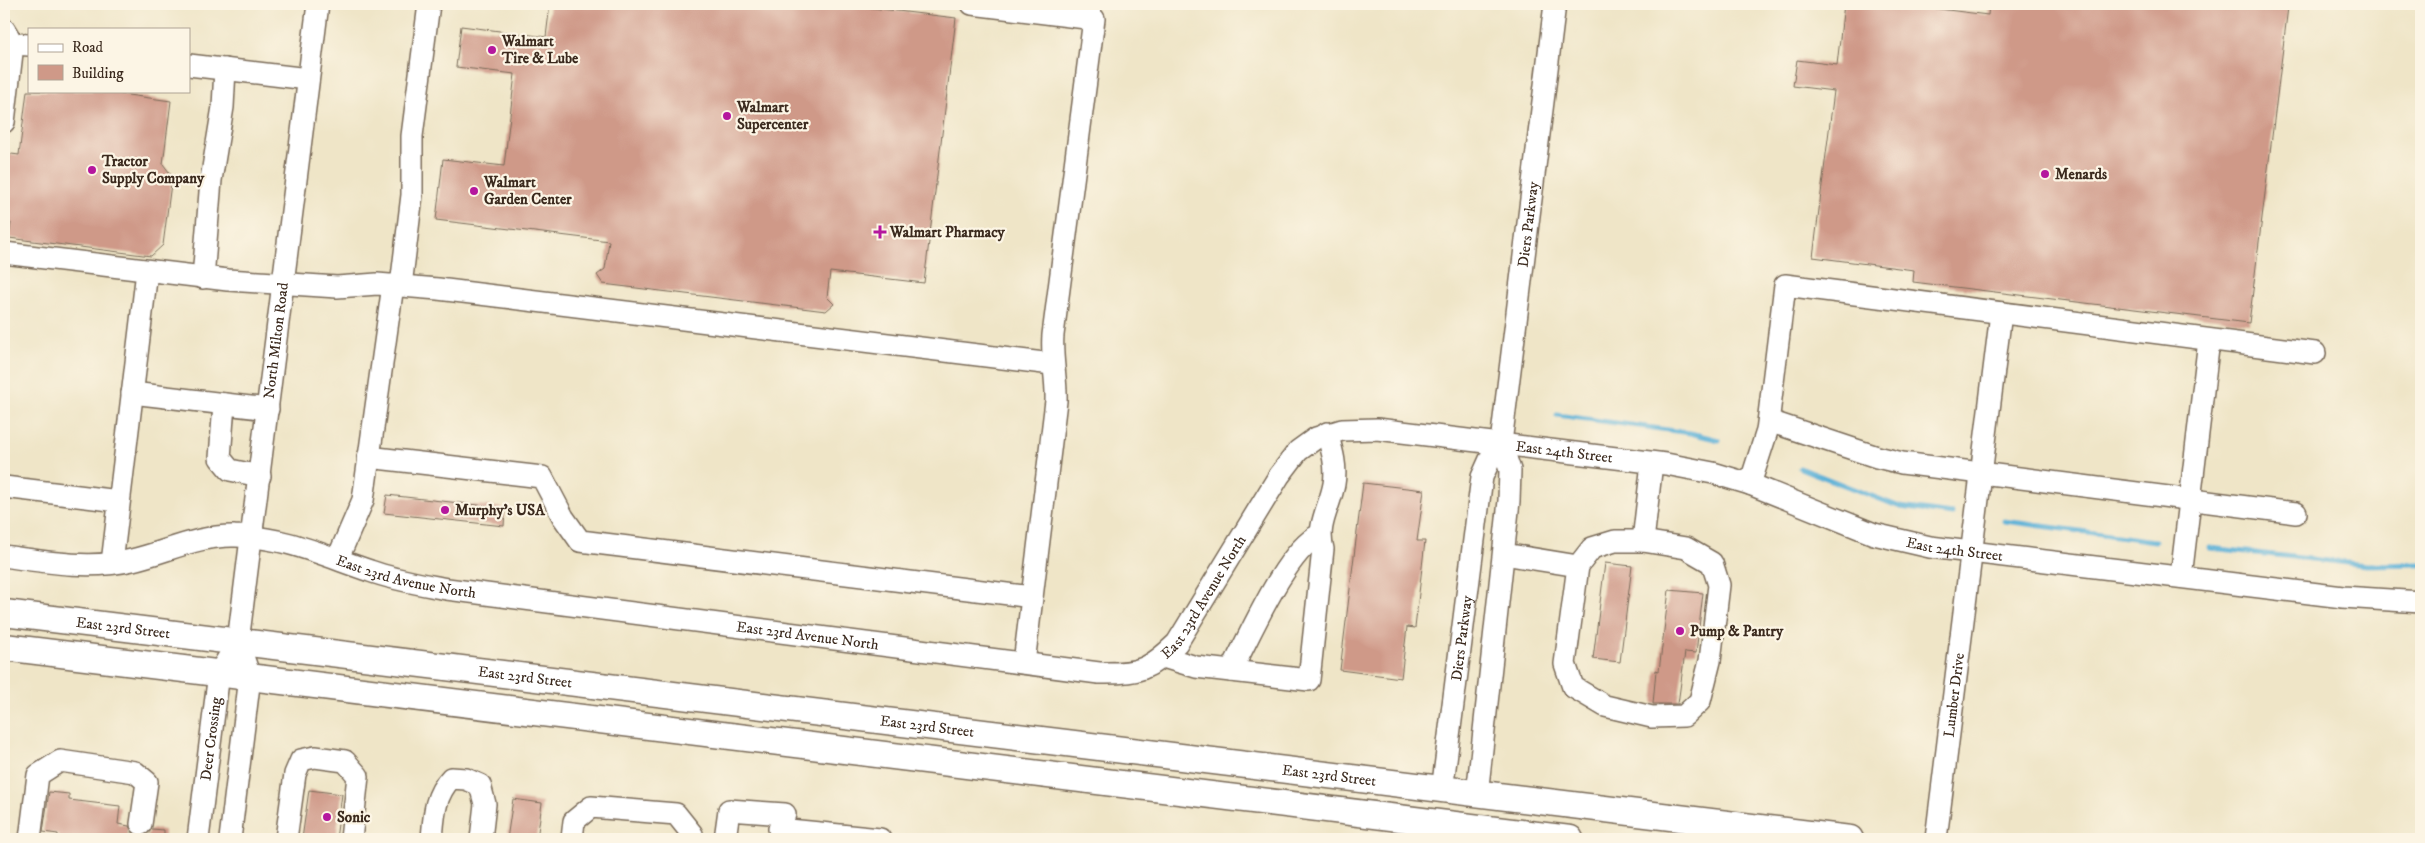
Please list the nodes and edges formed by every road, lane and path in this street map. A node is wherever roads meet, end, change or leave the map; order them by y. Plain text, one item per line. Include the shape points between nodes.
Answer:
1 (318, 4) edge
2 (429, 4) edge
3 (972, 4) edge
4 (1555, 4) edge
5 (15, 39) edge
6 (190, 65) edge
7 (225, 69) junction
8 (308, 79) junction
9 (4, 122) edge
10 (4, 253) edge
11 (147, 271) junction
12 (203, 278) junction
13 (283, 285) junction
14 (397, 285) junction
15 (2001, 313) junction
16 (2209, 340) junction
17 (2315, 353) dead end
18 (1052, 364) junction
19 (132, 393) junction
20 (224, 404) junction
21 (268, 409) junction
22 (1769, 421) junction
23 (1327, 433) junction
24 (1501, 444) junction
25 (368, 457) junction
26 (1652, 463) junction
27 (1981, 473) junction
28 (260, 476) junction
29 (1750, 484) junction
30 (4, 487) edge
31 (2191, 500) junction
32 (119, 501) junction
33 (2296, 513) dead end
34 (1319, 535) junction
35 (252, 537) junction
36 (1643, 541) junction
37 (1972, 551) junction
38 (1504, 554) junction
39 (4, 556) edge
40 (338, 558) junction
41 (112, 563) junction
42 (1578, 566) junction
43 (2181, 577) junction
44 (1032, 597) junction
45 (2421, 602) edge
46 (4, 613) edge
47 (238, 642) junction
48 (4, 647) edge
49 (1163, 657) junction
50 (1024, 663) junction
51 (1231, 671) junction
52 (219, 673) junction
53 (250, 677) junction
54 (1442, 791) junction
55 (1477, 795) junction
56 (141, 824) tunnel mouth
57 (1436, 831) edge
58 (779, 834) edge
59 (1473, 834) edge
60 (30, 839) edge
61 (198, 839) edge
62 (230, 839) edge
63 (286, 839) edge
64 (351, 839) edge
65 (432, 839) edge
66 (481, 839) edge
67 (572, 839) edge
68 (691, 839) edge
69 (725, 839) edge
70 (880, 839) edge
71 (1570, 839) edge
72 (1850, 839) edge
73 (1936, 839) edge

1 - 8 street, North Milton Road
2 - 14 street via 412,136 412,195
3 - 18 street via 1094,19 1053,335
4 - 24 street, Diers Parkway
5 - 9 street
6 - 7 street
7 - 8 street
7 - 12 street
8 - 13 street, North Milton Road
10 - 11 street
11 - 12 street
11 - 19 street
12 - 13 street
13 - 14 street
13 - 21 street, North Milton Road
14 - 18 street
14 - 25 street
15 - 16 street
15 - 22 street via 1785,286
15 - 27 street, Lumber Drive
16 - 17 street
16 - 31 street
18 - 44 street via 1056,401
19 - 20 street
19 - 32 street
20 - 21 street
20 - 28 street via 219,453 222,463 235,472
21 - 28 street, North Milton Road
22 - 27 street via 1876,457
22 - 29 street
23 - 24 street, East 23rd Avenue North via 1356,428 1377,429
23 - 34 street via 1335,460 1334,484
23 - 49 street, East 23rd Avenue North via 1307,443 1290,460 1187,629
24 - 26 street, East 24th Street
24 - 38 street, Diers Parkway via 1511,478
24 - 54 street, Diers Parkway via 1482,477
25 - 40 street via 362,500
25 - 44 street via 542,477 580,541
26 - 29 street, East 24th Street via 1713,473
26 - 36 street
27 - 31 street
27 - 37 street, Lumber Drive
28 - 35 street, North Milton Road
29 - 37 street, East 24th Street via 1887,538
30 - 32 street
31 - 33 street
31 - 43 street
32 - 41 street
34 - 51 street via 1308,541 1285,571
34 - 51 street via 1323,549 1309,680
35 - 40 street, East 23rd Avenue North via 288,543
35 - 41 street, East 23rd Avenue North via 208,537 131,561
35 - 47 street, North Milton Road
36 - 42 street via 1615,541 1592,548
36 - 42 street via 1686,548 1712,563 1719,585 1710,661 1700,701 1684,716 1652,717 1605,706 1573,687 1565,664
37 - 43 street, East 24th Street
37 - 73 street, Lumber Drive
38 - 42 street
38 - 55 street, Diers Parkway
39 - 41 street, East 23rd Avenue North via 71,564
40 - 50 street, East 23rd Avenue North via 394,579 447,589
43 - 45 street, East 24th Street via 2378,601
44 - 50 street
46 - 47 main road, East 23rd Street
47 - 52 street, Deer Crossing
47 - 53 street, North Milton Road
47 - 54 main road, East 23rd Street
48 - 52 main road
49 - 50 street, East 23rd Avenue North via 1139,670 1115,673
49 - 51 street via 1196,667
52 - 53 main road
52 - 61 street, Deer Crossing
53 - 57 main road
53 - 62 street
54 - 55 main road, East 23rd Street
54 - 57 main road, Diers Parkway
55 - 59 main road, Diers Parkway
55 - 72 main road, East 23rd Street
56 - 60 street via 147,782 135,772 60,761 38,774
57 - 59 main road
58 - 69 street via 785,814 729,810
58 - 70 street
59 - 71 main road
63 - 64 street via 295,774 301,760 315,757 345,761 358,776
65 - 66 street via 434,807 441,788 451,778 466,779 480,785 485,804
67 - 68 street via 574,821 591,807 676,814 692,834

